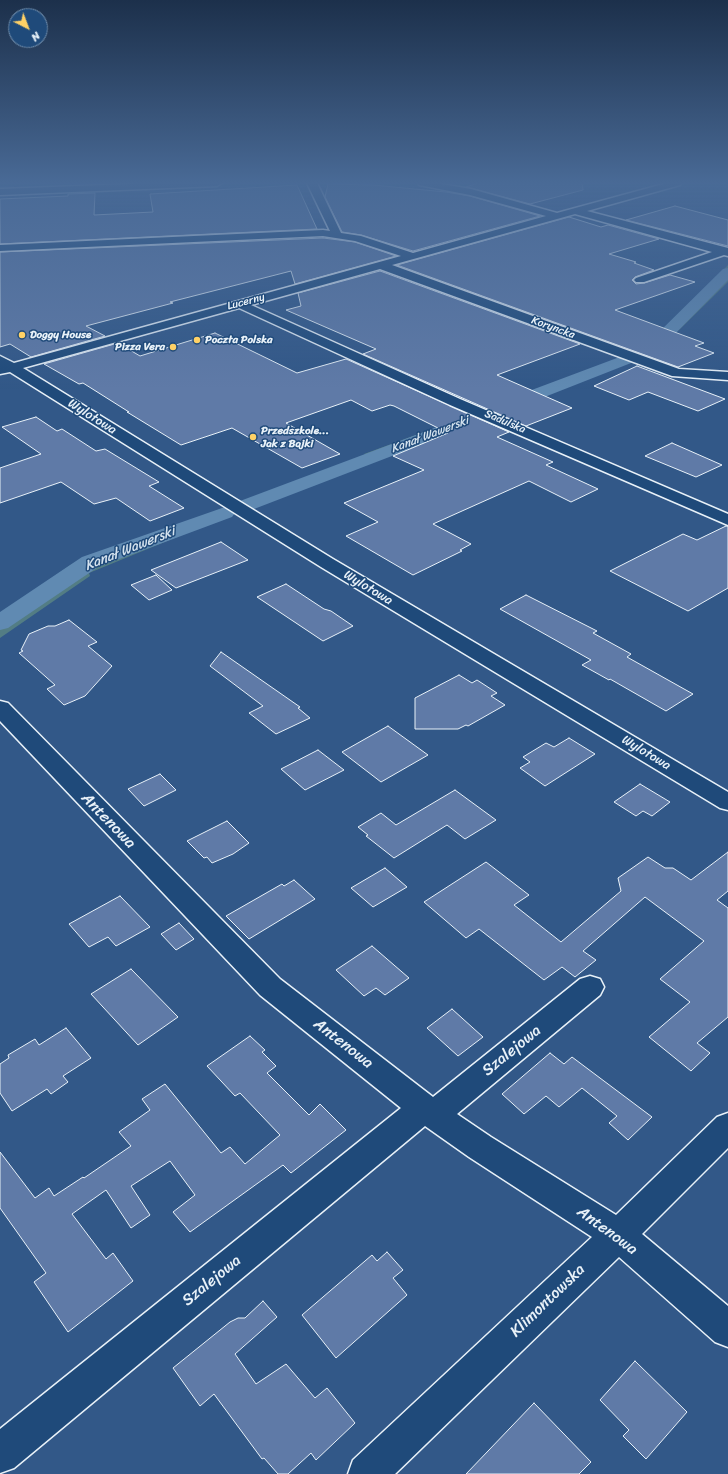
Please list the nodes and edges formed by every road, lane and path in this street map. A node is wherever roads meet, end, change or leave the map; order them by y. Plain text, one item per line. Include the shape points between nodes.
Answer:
1 (399, 252) edge
2 (427, 252) edge
3 (726, 252) edge
4 (412, 256) junction
5 (380, 265) junction
6 (640, 280) dead end
7 (240, 304) junction
8 (4, 366) edge
9 (728, 376) edge
10 (728, 520) edge
11 (0, 708) edge
12 (728, 802) edge
13 (590, 987) dead end
14 (429, 1111) junction
15 (728, 1127) edge
16 (618, 1235) junction
17 (728, 1329) edge
18 (0, 1454) edge
19 (367, 1474) edge

1 - 4 street
2 - 4 street, Lucerny
3 - 6 street
4 - 5 street, Lucerny
5 - 7 street, Lucerny
5 - 9 street, Koryncka via 677,373
7 - 8 street, Lucerny
7 - 10 street, Sadulska via 455,402
8 - 12 street, Wylotowa via 327,563
11 - 14 street, Antenowa via 270,987
13 - 14 street, Szalejowa
14 - 16 street, Antenowa via 480,1147
14 - 18 street, Szalejowa
15 - 16 street, Klimontowska
16 - 17 street, Antenowa
16 - 19 street, Klimontowska

